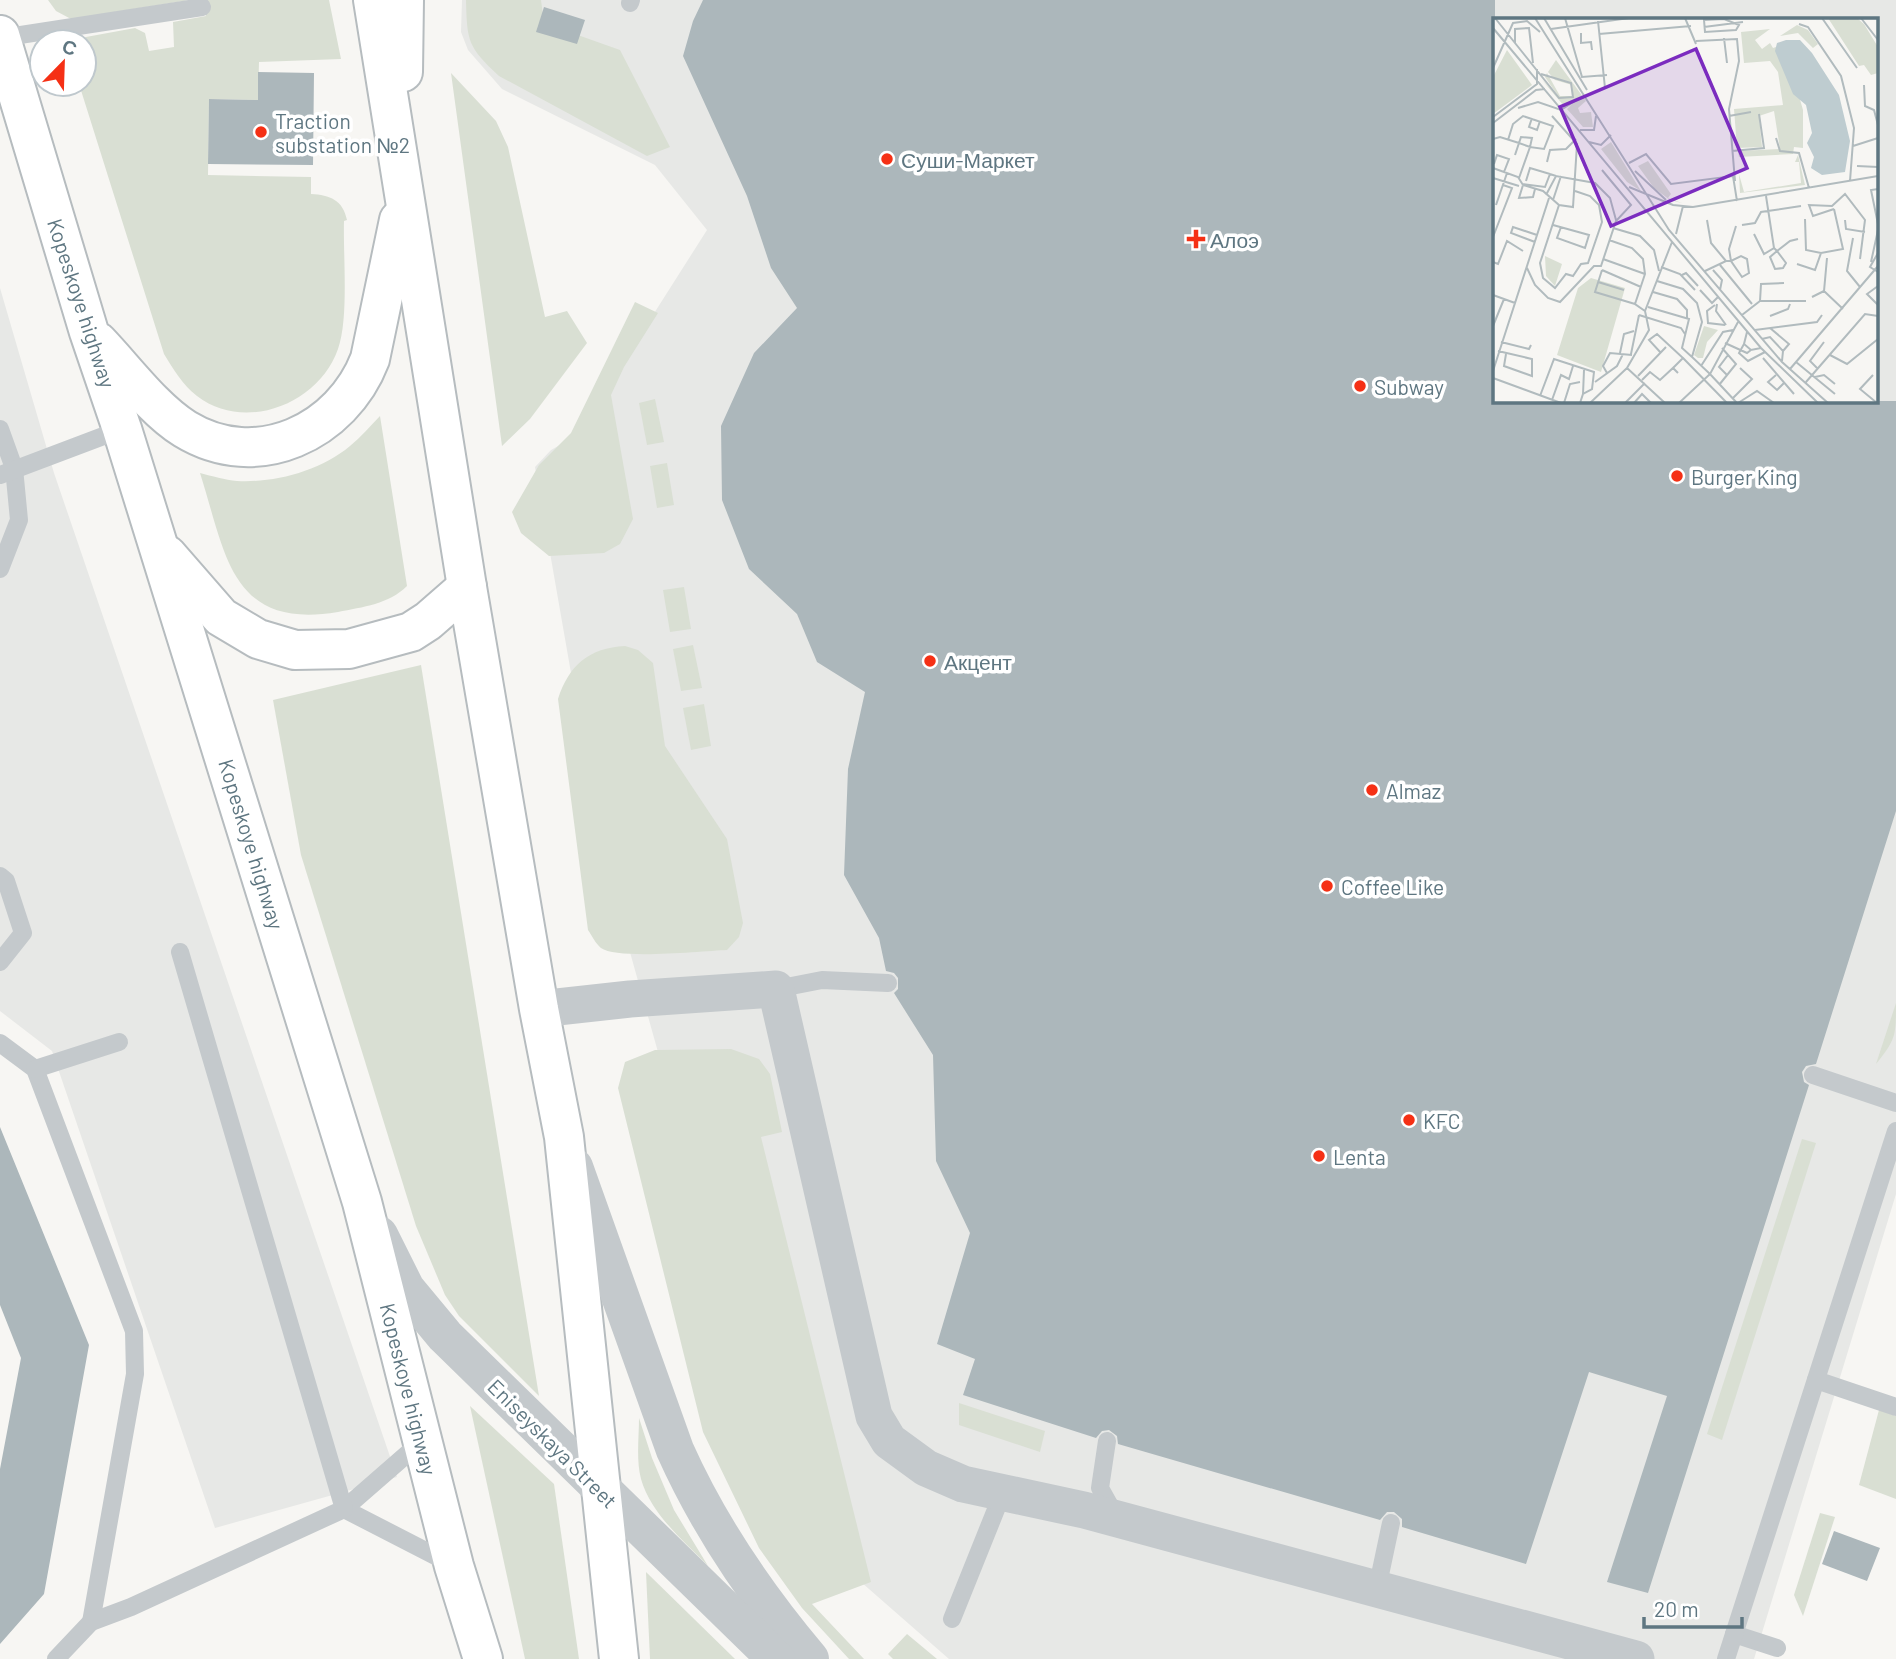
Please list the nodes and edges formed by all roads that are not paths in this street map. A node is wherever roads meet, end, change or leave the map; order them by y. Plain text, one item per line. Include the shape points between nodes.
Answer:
1 (373, 0) edge
2 (404, 0) edge
3 (202, 7) dead end
4 (0, 37) edge
5 (403, 179) junction
6 (89, 332) junction
7 (0, 429) edge
8 (122, 429) junction
9 (7, 472) edge
10 (159, 546) junction
11 (0, 569) edge
12 (467, 587) junction
13 (0, 876) edge
14 (180, 952) dead end
15 (0, 962) edge
16 (888, 983) dead end
17 (776, 989) junction
18 (538, 1009) junction
19 (119, 1042) dead end
20 (0, 1043) edge
21 (35, 1069) junction
22 (1814, 1075) dead end
23 (1896, 1103) edge
24 (1896, 1131) edge
25 (564, 1137) junction
26 (362, 1202) junction
27 (1816, 1380) junction
28 (1896, 1407) edge
29 (422, 1441) junction
30 (1107, 1441) dead end
31 (599, 1489) junction
32 (1003, 1492) junction
33 (344, 1509) junction
34 (1117, 1518) junction
35 (1391, 1523) dead end
36 (454, 1566) junction
37 (1377, 1589) junction
38 (952, 1619) dead end
39 (90, 1622) junction
40 (1734, 1634) junction
41 (1777, 1648) dead end
42 (56, 1659) edge
43 (483, 1659) edge
44 (619, 1659) edge
45 (776, 1659) edge
46 (810, 1659) edge
47 (1636, 1659) edge
48 (1726, 1659) edge

1 - 5 main road
2 - 5 main road
3 - 4 lane
4 - 6 main road, Kopeskoye highway
5 - 6 main road via 386,290 364,375 333,414 303,435 248,446 224,444 185,429
5 - 12 main road
6 - 8 main road, Kopeskoye highway
7 - 9 lane
8 - 9 lane
8 - 10 main road, Kopeskoye highway
9 - 11 lane via 19,520
10 - 12 main road via 221,617 258,639 295,650 349,649 411,632
10 - 26 main road, Kopeskoye highway
12 - 18 main road
13 - 15 lane via 6,881 23,933
14 - 33 lane
16 - 17 lane via 822,980
17 - 18 street
17 - 32 street via 874,1416 889,1441 926,1468 962,1484
18 - 25 main road
19 - 21 lane
20 - 21 lane
21 - 39 lane via 134,1331 135,1374
22 - 23 lane
24 - 27 lane
25 - 31 main road
25 - 46 street via 691,1487 753,1587
26 - 29 main road, Kopeskoye highway
26 - 31 street, Eniseyskaya Street via 406,1289 429,1318
27 - 28 lane
27 - 40 lane
29 - 33 lane
29 - 36 main road, Kopeskoye highway
30 - 34 lane via 1100,1489
31 - 44 main road
31 - 45 street, Eniseyskaya Street
32 - 34 street
32 - 38 lane
33 - 36 lane
33 - 39 lane
34 - 37 street
35 - 37 lane
36 - 43 main road, Kopeskoye highway
37 - 47 street
39 - 42 lane
40 - 41 lane
40 - 48 lane

